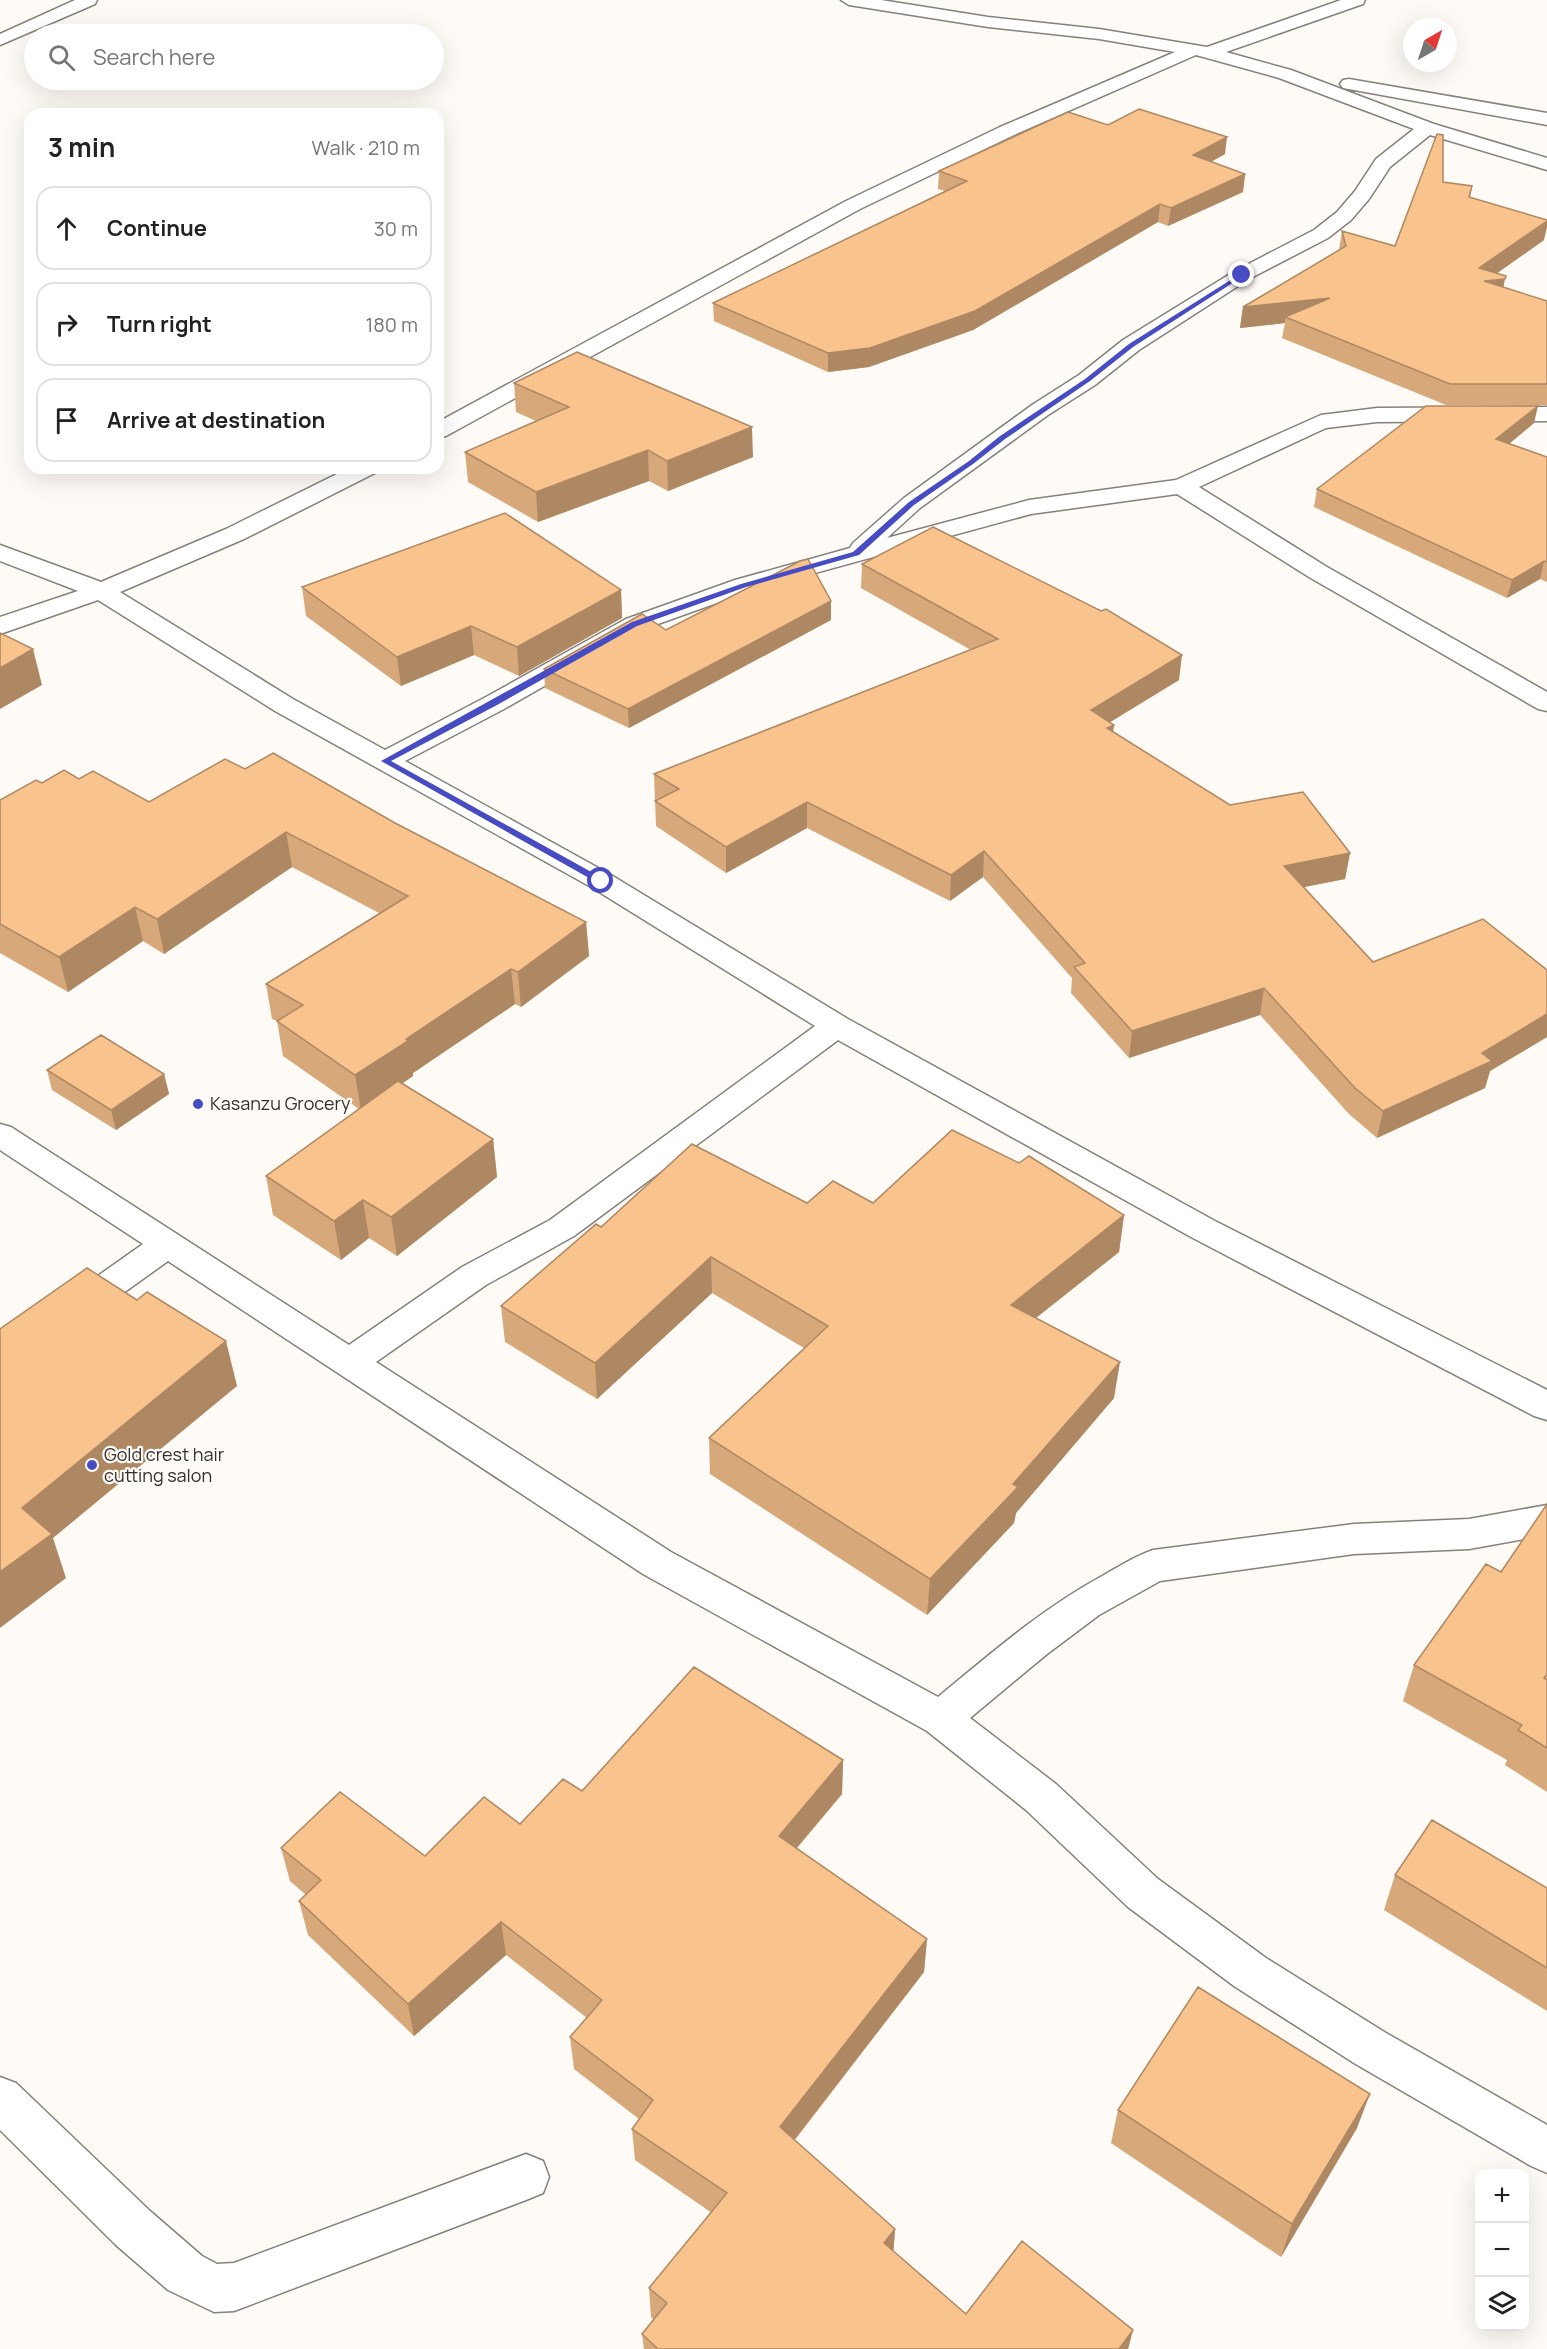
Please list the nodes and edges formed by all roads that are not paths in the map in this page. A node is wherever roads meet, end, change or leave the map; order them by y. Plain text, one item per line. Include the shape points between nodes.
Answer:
1 (89, 0) edge
2 (849, 0) edge
3 (1357, 0) edge
4 (36, 24) edge
5 (24, 29) edge
6 (0, 40) edge
7 (1202, 50) junction
8 (1285, 74) junction
9 (1547, 119) edge
10 (1427, 128) junction
11 (1547, 164) edge
12 (1547, 414) edge
13 (444, 427) edge
14 (355, 474) edge
15 (1181, 486) junction
16 (0, 552) edge
17 (856, 554) junction
18 (101, 591) junction
19 (0, 626) edge
20 (1547, 703) edge
21 (385, 761) junction
22 (837, 1026) junction
23 (0, 1135) edge
24 (168, 1243) junction
25 (350, 1362) junction
26 (0, 1363) edge
27 (1547, 1406) edge
28 (1547, 1520) edge
29 (941, 1719) junction
30 (0, 2099) edge
31 (1547, 2150) edge
32 (526, 2177) dead end

1 - 4 street
2 - 7 street
3 - 7 street
5 - 6 street
7 - 8 street
7 - 13 street via 1007,131 853,205
8 - 9 street
8 - 10 street
10 - 11 street
10 - 17 street via 1383,163 1356,202 1329,228 1242,275 1131,345 1088,380 912,503
12 - 15 street via 1377,415 1321,422
14 - 18 street via 269,517
15 - 17 street via 1029,507
15 - 20 street via 1318,572
16 - 18 street
17 - 21 street via 744,585 634,624
18 - 19 street
18 - 21 street via 284,705
21 - 22 street via 601,881
22 - 25 street via 562,1228 474,1276
22 - 27 street via 1203,1229
23 - 24 street
24 - 25 street
24 - 26 street
25 - 29 street via 657,1563
28 - 29 street via 1469,1534 1354,1539 1153,1566 1085,1604
29 - 31 street via 1041,1797 1143,1893 1250,1972 1370,2048
30 - 32 street via 133,2228 185,2273 214,2288 234,2287

